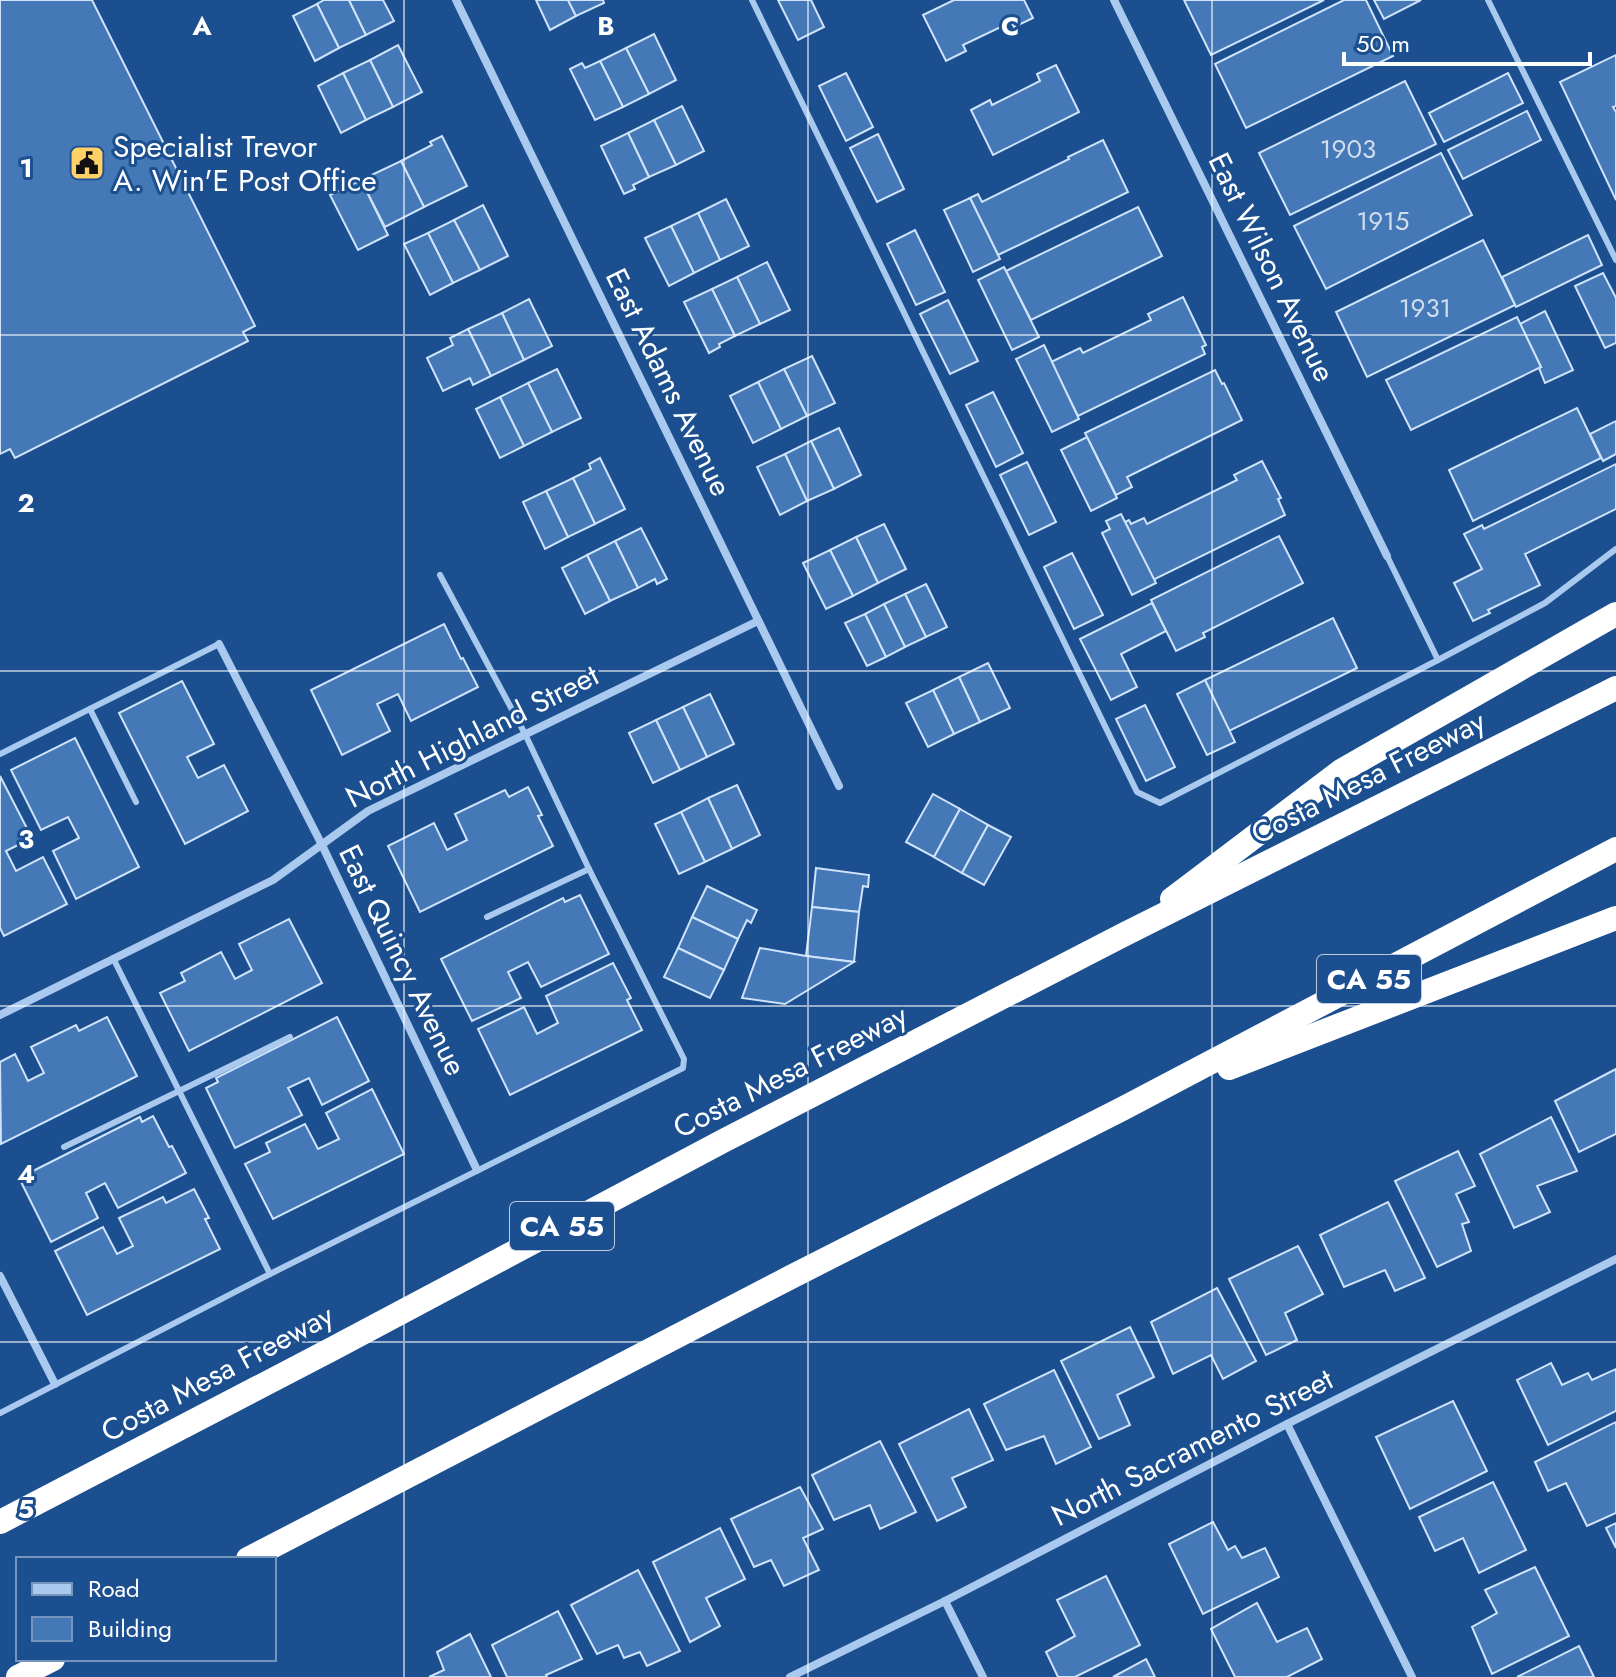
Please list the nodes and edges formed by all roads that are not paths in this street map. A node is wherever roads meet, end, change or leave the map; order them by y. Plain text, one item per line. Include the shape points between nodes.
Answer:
1 (456, 0) edge
2 (752, 0) edge
3 (1114, 0) edge
4 (1488, 0) edge
5 (1616, 260) edge
6 (1616, 549) edge
7 (1387, 556) joint
8 (440, 575) dead end
9 (1616, 614) edge
10 (758, 621) junction
11 (219, 644) joint
12 (1438, 660) junction
13 (1616, 688) edge
14 (90, 709) junction
15 (525, 734) junction
16 (0, 754) edge
17 (839, 786) dead end
18 (136, 802) dead end
19 (322, 845) junction
20 (1616, 849) edge
21 (589, 869) junction
22 (487, 917) dead end
23 (1616, 918) edge
24 (1125, 934) junction
25 (113, 958) junction
26 (0, 1015) edge
27 (290, 1037) dead end
28 (179, 1090) junction
29 (1122, 1109) junction
30 (64, 1147) dead end
31 (477, 1170) junction
32 (1616, 1259) edge
33 (270, 1274) junction
34 (0, 1276) edge
35 (55, 1384) junction
36 (0, 1413) edge
37 (1287, 1424) junction
38 (0, 1522) edge
39 (252, 1557) edge
40 (945, 1601) junction
41 (49, 1661) edge
42 (18, 1677) edge
43 (790, 1677) edge
44 (983, 1677) edge
45 (1412, 1677) edge

1 - 10 street, East Adams Avenue
2 - 12 lane via 1137,792 1160,803
3 - 7 street, East Wilson Avenue
4 - 5 lane
6 - 12 lane via 1545,603
7 - 12 lane
8 - 15 lane
9 - 24 highway via 1341,771
10 - 15 street, North Highland Street
10 - 17 street, East Adams Avenue
11 - 14 lane
11 - 19 street, East Quincy Avenue
13 - 24 highway, Costa Mesa Freeway / CA 55
14 - 16 lane
14 - 18 lane
15 - 19 street, North Highland Street via 368,811
15 - 21 lane
19 - 25 street, North Highland Street via 273,880
19 - 31 street, East Quincy Avenue
20 - 29 highway, CA 55
21 - 22 lane
21 - 31 lane via 684,1059 683,1068
23 - 29 highway
24 - 38 highway, Costa Mesa Freeway / CA 55
25 - 26 street, North Highland Street
25 - 28 lane
27 - 28 lane
28 - 30 lane
28 - 33 lane
29 - 39 highway, CA 55
31 - 33 lane
32 - 37 street, North Sacramento Street
33 - 35 lane
34 - 35 street
35 - 36 lane
37 - 40 street, North Sacramento Street
37 - 45 street
40 - 43 street, North Sacramento Street
40 - 44 street
41 - 42 highway

